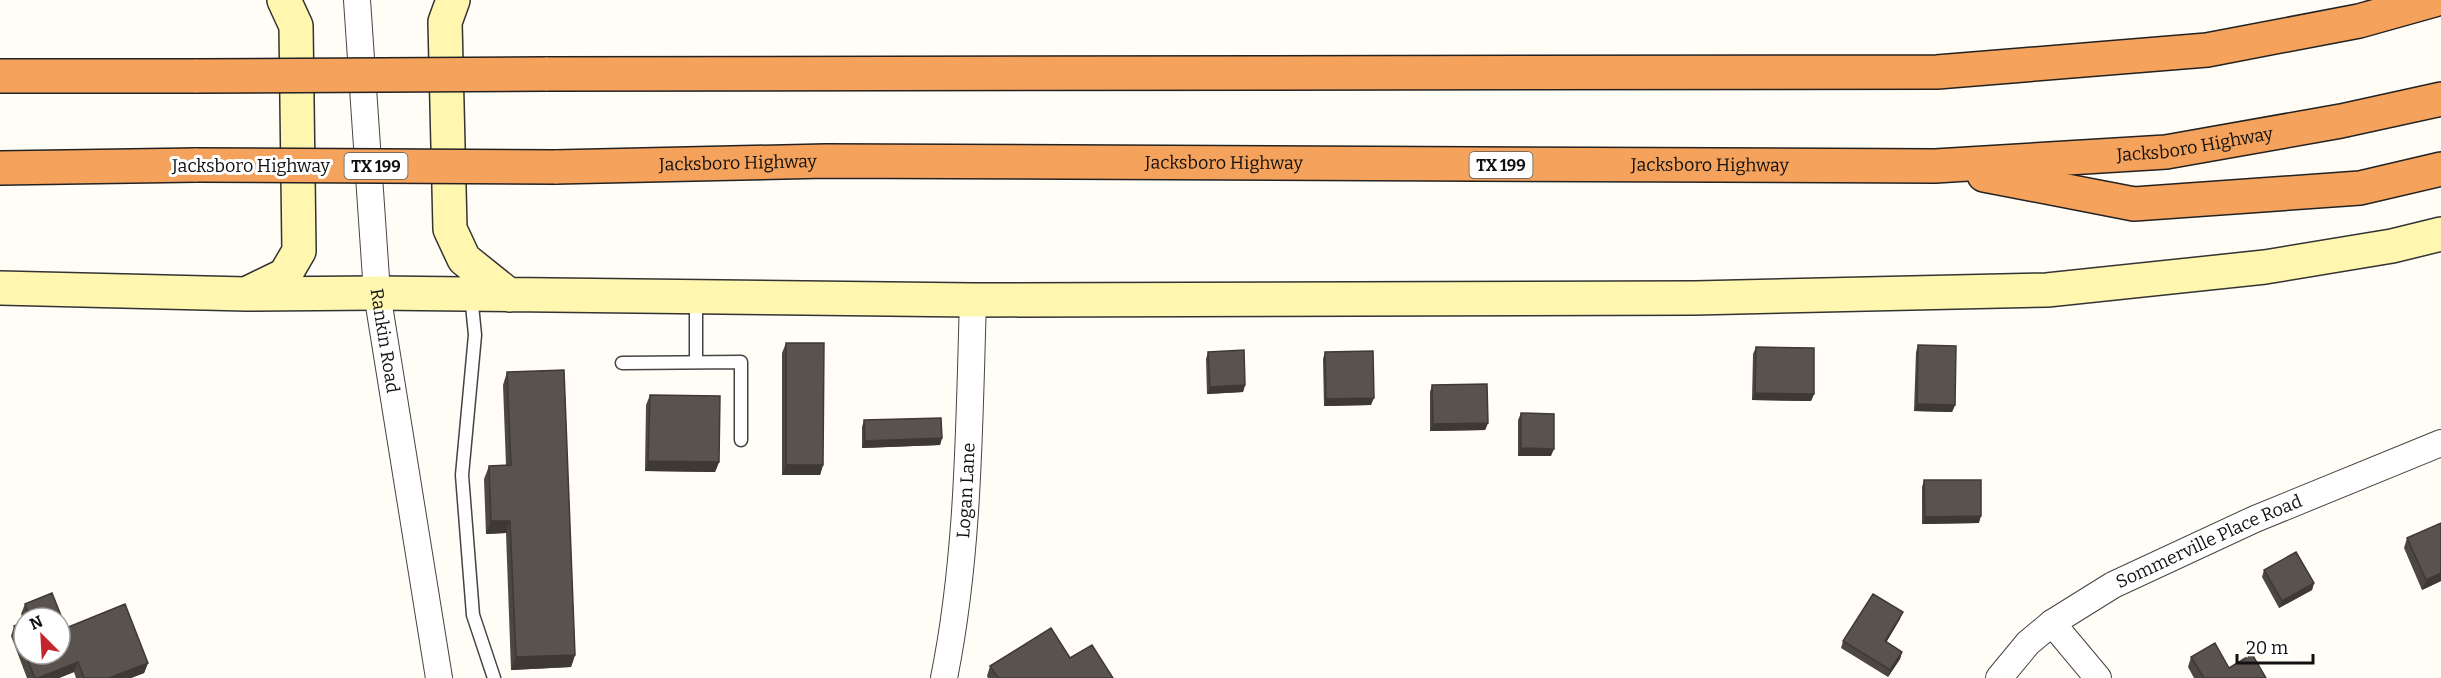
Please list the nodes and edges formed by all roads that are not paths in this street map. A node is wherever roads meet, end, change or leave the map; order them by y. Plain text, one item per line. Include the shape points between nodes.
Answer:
1 (284, 0) edge
2 (357, 0) edge
3 (453, 0) edge
4 (2434, 0) edge
5 (0, 76) edge
6 (2441, 99) edge
7 (1935, 166) junction
8 (0, 168) edge
9 (2441, 169) edge
10 (2441, 234) edge
11 (0, 288) edge
12 (378, 293) junction
13 (246, 294) junction
14 (509, 294) junction
15 (471, 295) junction
16 (696, 298) junction
17 (973, 300) junction
18 (696, 362) junction
19 (622, 363) dead end
20 (741, 440) dead end
21 (2441, 443) edge
22 (2052, 623) junction
23 (439, 678) edge
24 (494, 678) edge
25 (944, 678) edge
26 (1999, 678) edge
27 (2098, 678) edge

1 - 13 main road via 296,26 299,251 285,275
2 - 12 street, Rankin Road
3 - 14 main road via 445,22 450,229 464,259
4 - 5 highway, bridge via 2359,21 2207,50 1937,72
6 - 7 highway, Jacksboro Highway / TX 199 via 2166,152
7 - 8 highway, Jacksboro Highway / TX 199, bridge via 826,161
7 - 9 highway via 2134,204 2360,188
10 - 17 main road via 2265,267 2047,290 1695,298
11 - 13 main road
12 - 13 main road
12 - 15 main road
12 - 23 street, Rankin Road
14 - 15 main road
14 - 16 main road
15 - 24 lane via 475,335 462,475 473,615
16 - 17 main road
16 - 18 lane
17 - 25 street, Logan Lane via 966,485 955,623
18 - 19 lane
18 - 20 lane via 741,362
21 - 22 street, Sommerville Place Road via 2255,519 2113,585
22 - 26 street, Sommerville Place Road via 2028,643
22 - 27 street

